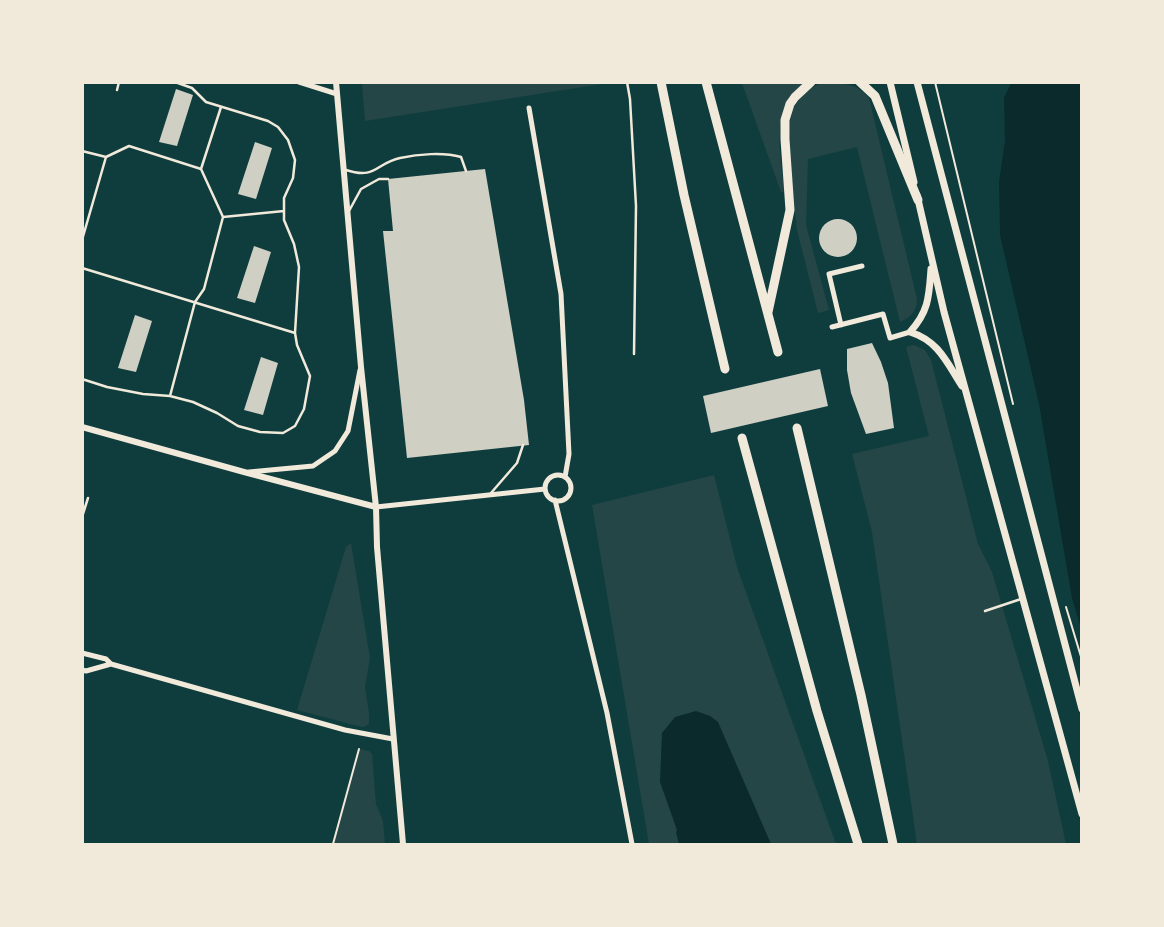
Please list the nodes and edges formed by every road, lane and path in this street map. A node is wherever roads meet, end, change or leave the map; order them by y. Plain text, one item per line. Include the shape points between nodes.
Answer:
1 (120, 82) edge
2 (175, 82) edge
3 (299, 82) edge
4 (336, 82) edge
5 (627, 82) edge
6 (661, 82) edge
7 (706, 82) edge
8 (811, 82) edge
9 (860, 82) edge
10 (890, 82) edge
11 (917, 82) edge
12 (936, 82) edge
13 (117, 90) dead end
14 (337, 94) junction
15 (221, 107) junction
16 (529, 108) dead end
17 (82, 151) edge
18 (106, 158) junction
19 (201, 169) junction
20 (343, 169) junction
21 (466, 171) dead end
22 (388, 180) dead end
23 (918, 200) junction
24 (284, 211) junction
25 (347, 215) junction
26 (223, 217) junction
27 (82, 240) edge
28 (932, 261) junction
29 (862, 266) dead end
30 (82, 268) edge
31 (195, 302) junction
32 (768, 314) junction
33 (841, 325) junction
34 (832, 327) dead end
35 (910, 332) junction
36 (295, 333) junction
37 (778, 352) dead end
38 (634, 354) dead end
39 (361, 367) junction
40 (725, 368) dead end
41 (82, 379) edge
42 (966, 391) junction
43 (170, 396) junction
44 (1014, 408) dead end
45 (82, 427) edge
46 (797, 428) dead end
47 (742, 438) dead end
48 (523, 445) dead end
49 (244, 472) junction
50 (565, 477) junction
51 (545, 489) junction
52 (489, 495) junction
53 (88, 498) dead end
54 (555, 500) junction
55 (376, 506) junction
56 (82, 518) edge
57 (1022, 598) junction
58 (1065, 604) dead end
59 (985, 611) dead end
60 (82, 653) edge
61 (1082, 660) edge
62 (112, 664) junction
63 (82, 670) edge
64 (1082, 709) edge
65 (394, 739) junction
66 (359, 749) dead end
67 (1082, 814) edge
68 (333, 844) edge
69 (403, 844) edge
70 (632, 844) edge
71 (858, 844) edge
72 (894, 844) edge

1 - 13 lane
2 - 15 lane via 192,88 206,102
3 - 14 street
4 - 14 street
5 - 38 lane via 636,206
6 - 40 highway
7 - 32 highway
8 - 32 highway via 790,104 786,120 790,210
9 - 23 highway via 875,96
10 - 23 main road
11 - 64 main road
12 - 44 path
14 - 20 street
15 - 19 lane
15 - 24 lane via 268,121 278,127 288,140 295,160 293,178 284,198
16 - 50 street via 561,294 569,454
17 - 18 lane
18 - 19 lane via 129,146
18 - 27 lane
19 - 26 lane
20 - 21 lane via 358,174 398,158 448,153 462,157
20 - 25 street
22 - 25 lane via 379,179 361,189
23 - 28 main road
24 - 26 lane
24 - 36 lane via 299,267
25 - 39 street
26 - 31 lane via 204,289
28 - 35 main road via 928,305
28 - 42 main road
29 - 33 street via 829,274
30 - 31 lane
31 - 36 lane
31 - 43 lane
32 - 37 highway
33 - 34 street
33 - 35 street via 883,314 890,338
35 - 42 main road via 925,338 938,349
36 - 43 lane via 310,376 304,409 295,426 283,433 260,432 238,426 193,402
39 - 49 street via 348,431 336,451 313,466
39 - 55 street
41 - 43 lane via 143,394
42 - 57 main road
45 - 49 street
46 - 72 highway
47 - 71 highway via 817,711
48 - 52 lane via 517,464
49 - 55 street
50 - 51 street via 552,476
50 - 54 street via 570,484 570,492 562,500
51 - 52 street
51 - 54 street via 547,495
52 - 55 street
53 - 56 lane
54 - 70 street via 607,713
55 - 65 street
57 - 59 lane
57 - 67 main road
58 - 61 path
60 - 62 street via 106,659
62 - 63 street
62 - 65 street via 345,730
65 - 69 street
66 - 68 path

